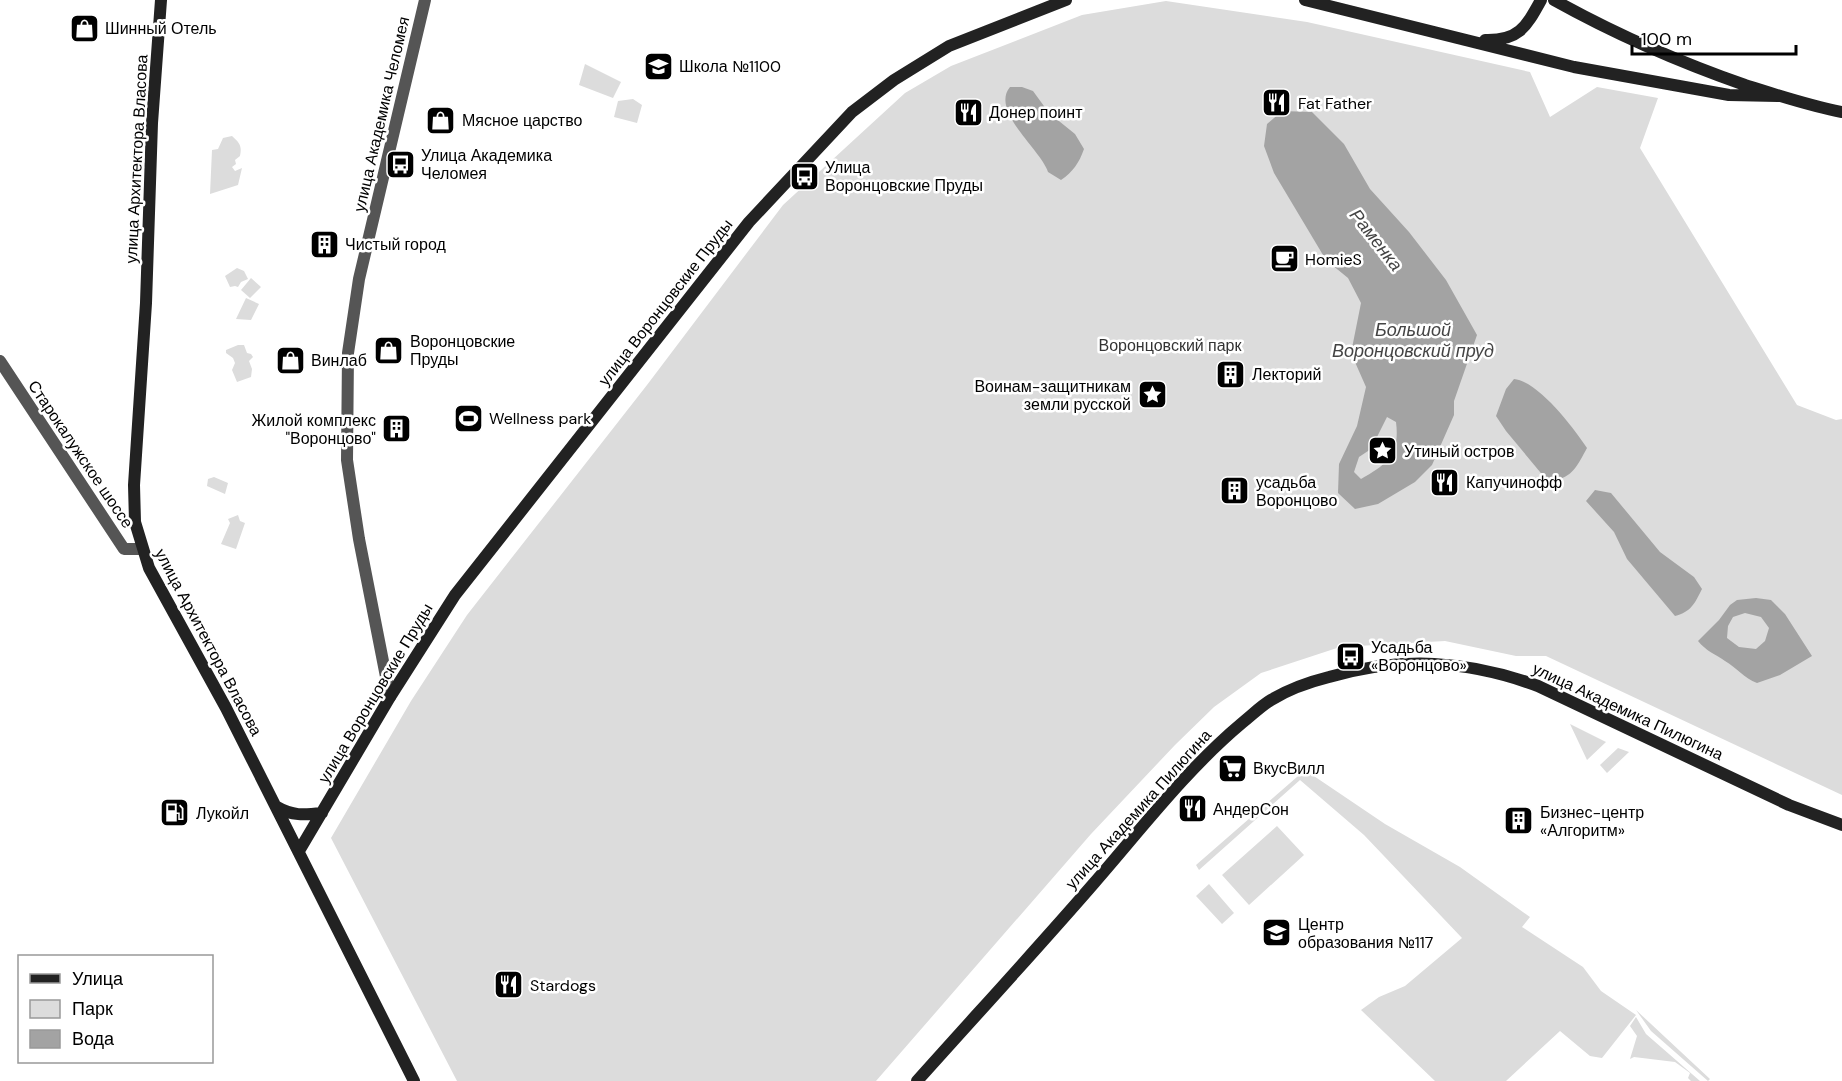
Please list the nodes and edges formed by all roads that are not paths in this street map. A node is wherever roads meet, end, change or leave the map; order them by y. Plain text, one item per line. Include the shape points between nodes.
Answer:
1 (161, 0) edge
2 (425, 0) edge
3 (1065, 0) edge
4 (1305, 0) edge
5 (1541, 0) edge
6 (1554, 0) edge
7 (1469, 40) junction
8 (1778, 96) junction
9 (1842, 112) edge
10 (0, 361) edge
11 (142, 549) junction
12 (390, 697) junction
13 (276, 806) junction
14 (322, 813) junction
15 (1842, 825) edge
16 (299, 851) junction
17 (414, 1081) edge
18 (916, 1081) edge

1 - 11 street, улица Архитектора Власова via 134,485 135,522
2 - 12 street, улица Академика Челомея via 362,268 348,353 347,460
3 - 12 street, улица Воронцовские Пруды via 949,46 852,112 749,222 486,555 435,625
4 - 7 street
5 - 7 street via 1528,23 1512,37 1499,41
6 - 8 street via 1696,68
7 - 8 street via 1574,67 1729,95
8 - 9 street
10 - 11 street, Старокалужское шоссе via 124,549
11 - 13 street, улица Архитектора Власова
12 - 14 street, улица Воронцовские Пруды
13 - 14 street via 299,816
13 - 16 street, улица Архитектора Власова
14 - 16 street, улица Воронцовские Пруды
15 - 18 street, улица Академика Пилюгина via 1789,805 1506,674 1437,663 1353,670 1292,689 1269,701 1224,738
16 - 17 street, улица Архитектора Власова

